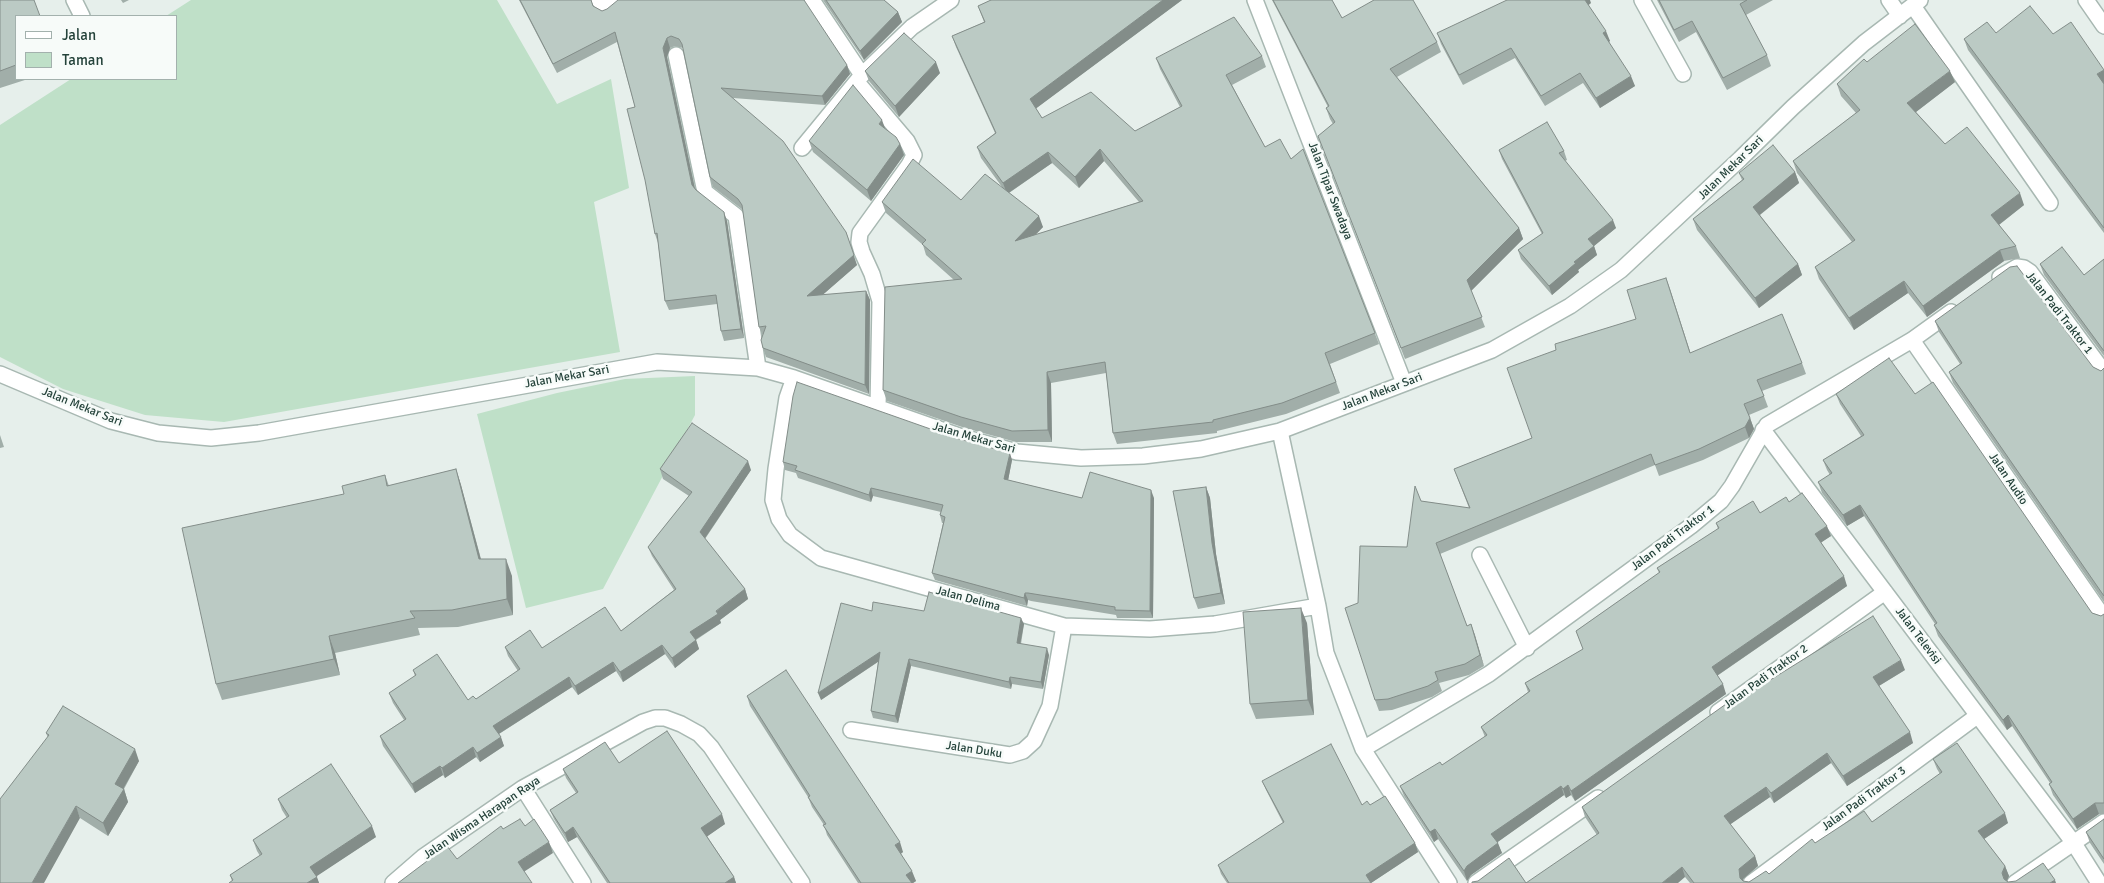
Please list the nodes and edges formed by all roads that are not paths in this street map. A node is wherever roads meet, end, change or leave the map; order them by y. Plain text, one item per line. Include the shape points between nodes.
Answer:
1 (74, 0) edge
2 (599, 0) edge
3 (619, 0) edge
4 (812, 0) edge
5 (951, 0) edge
6 (1254, 0) edge
7 (1642, 0) edge
8 (1889, 0) edge
9 (2086, 0) edge
10 (1917, 3) edge
11 (82, 15) edge
12 (1900, 16) junction
13 (2104, 26) edge
14 (676, 55) dead end
15 (1683, 74) dead end
16 (859, 78) junction
17 (802, 148) dead end
18 (2050, 203) dead end
19 (1988, 286) edge
20 (1965, 302) edge
21 (1912, 340) junction
22 (758, 368) junction
23 (2104, 372) edge
24 (0, 374) edge
25 (794, 378) junction
26 (1404, 383) junction
27 (878, 407) junction
28 (1762, 430) junction
29 (1280, 431) junction
30 (1480, 555) dead end
31 (1885, 592) junction
32 (1318, 606) junction
33 (2104, 618) edge
34 (1064, 626) junction
35 (1526, 648) junction
36 (1977, 716) junction
37 (1706, 720) edge
38 (851, 730) dead end
39 (1363, 748) junction
40 (523, 788) junction
41 (1610, 789) edge
42 (2104, 822) edge
43 (2073, 842) junction
44 (393, 883) edge
45 (583, 883) edge
46 (802, 883) edge
47 (1449, 883) edge
48 (1476, 883) edge
49 (1751, 883) edge
50 (2015, 883) edge
51 (2098, 883) edge

1 - 11 street
2 - 3 street via 605,11
4 - 16 street
5 - 16 street via 912,27
6 - 26 street, Jalan Tipar Swadaya
7 - 15 street
8 - 12 street
9 - 13 street
10 - 12 street, Jalan Mekar Sari
10 - 18 street
12 - 26 street, Jalan Mekar Sari via 1864,43 1793,107 1621,270 1570,306 1492,350
14 - 22 street via 705,192 736,216
16 - 17 street
16 - 27 street via 914,154 860,232 859,242 880,301
19 - 23 street, Jalan Padi Traktor 1 via 2010,269 2024,268 2030,272
20 - 21 street, Jalan Padi Traktor 1
21 - 28 street, Jalan Padi Traktor 1
21 - 33 street, Jalan Audio
22 - 24 street, Jalan Mekar Sari via 657,362 259,433 211,438 158,433 111,421
22 - 25 street, Jalan Mekar Sari
25 - 27 street, Jalan Mekar Sari
25 - 34 street, Jalan Delima via 786,407 773,500 779,519 790,535 821,558
26 - 29 street, Jalan Mekar Sari
27 - 29 street, Jalan Mekar Sari via 962,437 1017,452 1081,458 1143,456 1201,449
28 - 31 street, Jalan Televisi
28 - 35 street, Jalan Padi Traktor 1 via 1741,471 1721,500 1691,526
29 - 32 street
30 - 35 street
31 - 36 street, Jalan Televisi
31 - 37 street, Jalan Padi Traktor 2
32 - 34 street, Jalan Delima via 1197,626 1150,629
32 - 39 street via 1326,653
34 - 38 street, Jalan Duku via 1050,706 1034,741 1023,751 1010,755
35 - 39 street, Jalan Padi Traktor 1 via 1489,674
36 - 43 street, Jalan Televisi
36 - 49 street, Jalan Padi Traktor 3
39 - 47 street
40 - 44 street, Jalan Wisma Harapan Raya via 423,857
40 - 45 street
40 - 46 street, Jalan Wisma Harapan Raya via 643,722 665,718 699,734 711,747
41 - 48 street
42 - 43 street
43 - 50 street
43 - 51 street, Jalan Televisi

